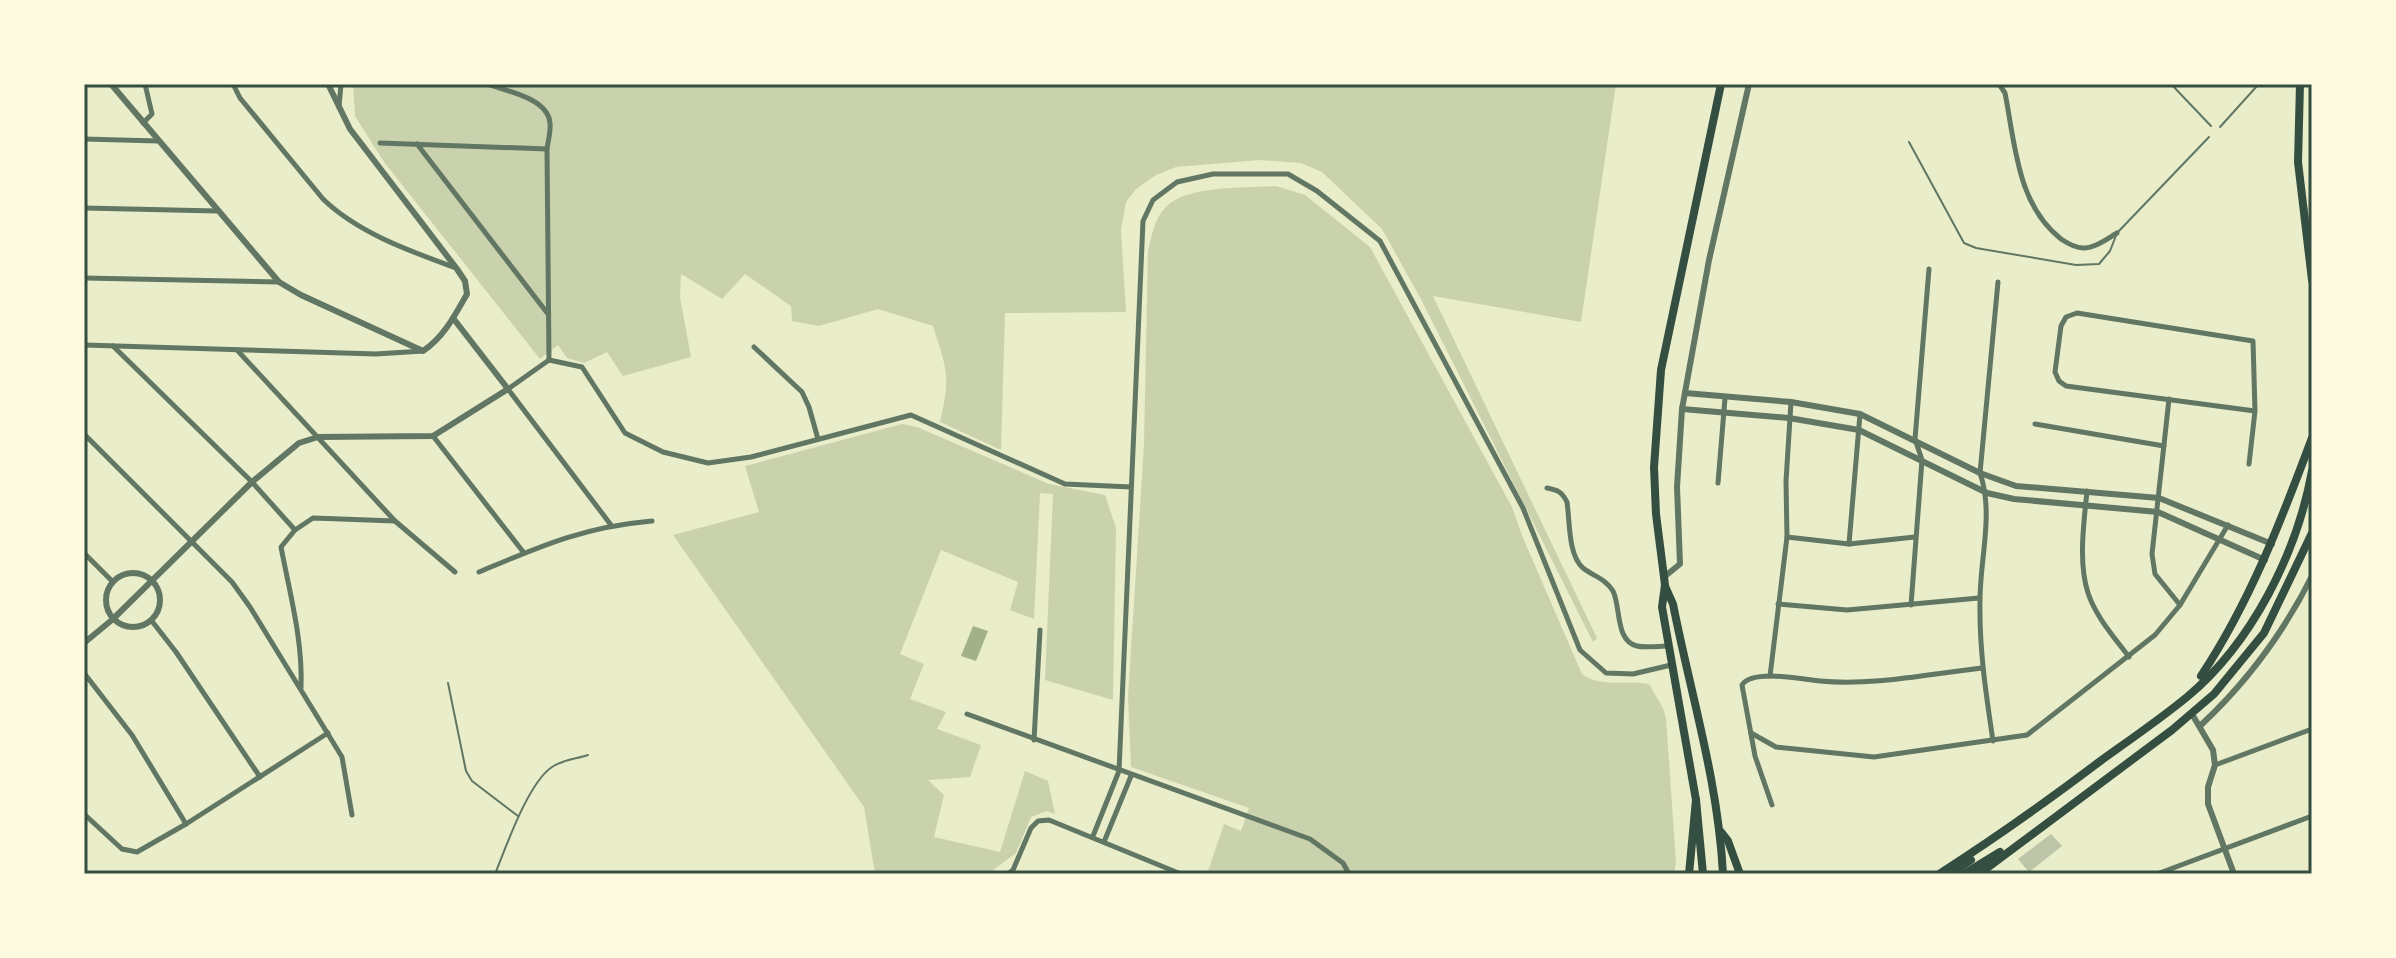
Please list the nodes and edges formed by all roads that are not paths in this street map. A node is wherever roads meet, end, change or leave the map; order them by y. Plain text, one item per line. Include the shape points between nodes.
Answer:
1 (111, 84) edge
2 (145, 84) edge
3 (233, 84) edge
4 (328, 84) edge
5 (341, 84) edge
6 (487, 84) edge
7 (1721, 84) edge
8 (1749, 84) edge
9 (1999, 84) edge
10 (2171, 84) edge
11 (2300, 84) edge
12 (2257, 86) dead end
13 (339, 107) junction
14 (143, 123) junction
15 (2211, 126) dead end
16 (2220, 127) dead end
17 (2209, 137) dead end
18 (84, 139) edge
19 (158, 141) junction
20 (1909, 142) dead end
21 (380, 143) dead end
22 (417, 144) junction
23 (547, 149) junction
24 (84, 208) edge
25 (217, 211) junction
26 (2117, 233) junction
27 (457, 269) junction
28 (1929, 269) dead end
29 (84, 278) edge
30 (2312, 280) edge
31 (279, 282) junction
32 (1998, 282) dead end
33 (549, 315) junction
34 (453, 318) junction
35 (84, 345) edge
36 (112, 345) junction
37 (754, 347) dead end
38 (237, 349) junction
39 (423, 351) junction
40 (549, 360) junction
41 (508, 389) junction
42 (1685, 393) junction
43 (1725, 398) junction
44 (2169, 399) junction
45 (1791, 402) junction
46 (1682, 409) junction
47 (2255, 411) junction
48 (1722, 414) junction
49 (1860, 414) junction
50 (1789, 418) junction
51 (2035, 424) dead end
52 (1859, 430) junction
53 (84, 434) edge
54 (433, 436) junction
55 (318, 437) junction
56 (2312, 438) edge
57 (818, 439) junction
58 (1915, 439) junction
59 (2164, 446) junction
60 (1922, 460) junction
61 (2249, 464) dead end
62 (2312, 471) edge
63 (1980, 473) junction
64 (252, 482) junction
65 (1718, 483) dead end
66 (1131, 487) junction
67 (1547, 488) dead end
68 (2087, 491) junction
69 (1987, 493) junction
70 (2159, 498) junction
71 (2086, 505) junction
72 (2158, 512) junction
73 (395, 521) junction
74 (652, 521) dead end
75 (611, 525) junction
76 (2228, 525) junction
77 (295, 530) junction
78 (2312, 533) edge
79 (1787, 537) junction
80 (1915, 537) junction
81 (2220, 540) junction
82 (191, 541) junction
83 (1849, 544) junction
84 (2272, 544) junction
85 (84, 553) edge
86 (524, 553) junction
87 (2265, 560) junction
88 (455, 572) dead end
89 (479, 572) dead end
90 (2312, 576) edge
91 (152, 581) junction
92 (1665, 581) junction
93 (113, 582) junction
94 (1979, 598) junction
95 (1778, 604) junction
96 (1911, 605) junction
97 (2180, 605) junction
98 (113, 619) junction
99 (151, 620) junction
100 (1040, 630) dead end
101 (84, 643) edge
102 (1669, 646) junction
103 (2129, 657) junction
104 (1672, 665) junction
105 (1982, 668) junction
106 (84, 673) edge
107 (1770, 676) junction
108 (448, 683) dead end
109 (300, 689) junction
110 (2189, 696) junction
111 (967, 714) dead end
112 (2192, 714) junction
113 (2201, 725) junction
114 (2310, 729) edge
115 (328, 733) junction
116 (1751, 733) junction
117 (1034, 740) junction
118 (2312, 740) edge
119 (1993, 741) junction
120 (588, 755) dead end
121 (2215, 765) junction
122 (1119, 771) junction
123 (1132, 776) junction
124 (260, 777) junction
125 (1696, 800) junction
126 (1772, 805) dead end
127 (84, 814) edge
128 (352, 815) dead end
129 (2312, 816) edge
130 (519, 817) junction
131 (186, 824) junction
132 (1721, 832) junction
133 (2006, 832) junction
134 (1093, 836) junction
135 (1104, 842) junction
136 (2224, 848) junction
137 (1976, 866) edge
138 (495, 874) edge
139 (1008, 874) edge
140 (1181, 874) edge
141 (1349, 874) edge
142 (1689, 874) edge
143 (1703, 874) edge
144 (1723, 874) edge
145 (1740, 874) edge
146 (1939, 874) edge
147 (1950, 874) edge
148 (1964, 874) edge
149 (2157, 874) edge
150 (2234, 874) edge

1 - 14 street
2 - 14 street via 152,114
3 - 27 street via 338,213
4 - 13 street
5 - 13 street
6 - 23 street via 544,109 550,121
7 - 92 main road via 1661,370 1654,467
8 - 42 street
9 - 26 street via 2022,180 2049,229 2068,244 2084,248
10 - 15 lane
11 - 30 main road via 2298,162
12 - 16 lane
13 - 27 street via 350,129
14 - 19 street
17 - 26 lane
18 - 19 street
19 - 25 street
20 - 26 lane via 1964,243 2076,265 2099,264
21 - 22 street
22 - 23 street
22 - 33 street
23 - 33 street
24 - 25 street
25 - 31 street
27 - 34 street via 467,294
28 - 58 street
29 - 31 street
31 - 39 street
32 - 63 street
33 - 40 street
34 - 39 street via 435,344
34 - 41 street
35 - 36 street
36 - 38 street
36 - 64 street
37 - 57 street via 802,392
38 - 39 street
38 - 55 street
40 - 41 street
40 - 57 street via 582,367 625,433 663,452 708,463
41 - 54 street
41 - 75 street
42 - 43 street
42 - 46 street
43 - 45 street
43 - 48 street
44 - 47 street
44 - 47 street via 2059,381 2055,372 2066,317 2077,313 2253,341
44 - 59 street
45 - 49 street
45 - 50 street
46 - 48 street
46 - 92 street via 1680,564
47 - 61 street
48 - 50 street
48 - 65 street
49 - 52 street
49 - 58 street
50 - 52 street
50 - 79 street
51 - 59 street
52 - 60 street
52 - 83 street
53 - 82 street
54 - 55 street
54 - 86 street
55 - 64 street via 299,443
55 - 73 street
56 - 84 main road
57 - 66 street via 911,415 1065,484
58 - 60 street
58 - 63 street
59 - 70 street
60 - 69 street
60 - 80 street
62 - 110 main road via 2299,522 2272,587 2234,647
63 - 68 street via 2016,486
63 - 69 street
64 - 77 street
64 - 82 street
66 - 104 street via 1143,221 1153,200 1177,182 1213,174 1288,174 1380,241 1523,508 1580,650 1606,673 1633,674
66 - 122 street
67 - 102 street via 1564,495 1575,557 1611,587 1627,640 1636,646
68 - 70 street
68 - 71 street
69 - 71 street
69 - 94 street
70 - 72 street
70 - 76 street
71 - 72 street
71 - 103 street via 2087,592
72 - 81 street
72 - 97 street via 2155,574
73 - 77 street via 313,518
73 - 88 street
74 - 75 street
75 - 86 street
76 - 81 street
76 - 84 street
77 - 109 street via 281,547 297,627
78 - 112 main road via 2264,633
79 - 83 street
79 - 95 street
80 - 83 street
80 - 96 street
81 - 87 street
81 - 97 street
82 - 91 street
82 - 109 street via 232,582
84 - 87 main road
85 - 93 street
86 - 89 street
87 - 110 main road via 2227,637
90 - 113 street via 2271,648
91 - 93 street via 132,573
91 - 98 street
91 - 99 street via 160,600
92 - 102 main road via 1662,607
92 - 132 main road via 1703,732
93 - 98 street via 105,601
94 - 96 street
94 - 105 street
95 - 96 street via 1847,610
95 - 107 street
97 - 103 street
98 - 99 street via 132,627
98 - 101 street
99 - 124 street
100 - 117 street
102 - 104 main road
103 - 119 street via 2027,735
104 - 125 main road
105 - 107 street via 1847,684
105 - 119 street
106 - 131 street via 132,735
107 - 116 street via 1750,677 1742,685
108 - 130 lane via 466,771
109 - 115 street
110 - 133 main road
111 - 117 street
112 - 113 street
112 - 137 main road via 2018,843
113 - 121 street
114 - 118 street
114 - 121 street
115 - 124 street
115 - 128 street via 342,757
116 - 119 street via 1776,747 1874,757
116 - 126 street
117 - 122 street
120 - 130 lane via 542,775
121 - 136 street via 2208,804
122 - 123 street
122 - 134 street
123 - 135 street
123 - 141 street via 1310,839 1343,863
124 - 131 street
125 - 142 main road
125 - 143 main road
127 - 131 street via 128,852
129 - 136 street
130 - 138 lane
132 - 144 main road
132 - 145 main road
133 - 137 main road
133 - 146 main road
134 - 135 street
134 - 139 street via 1038,821
135 - 140 street
136 - 149 street
136 - 150 street
137 - 147 main road
137 - 148 main road

